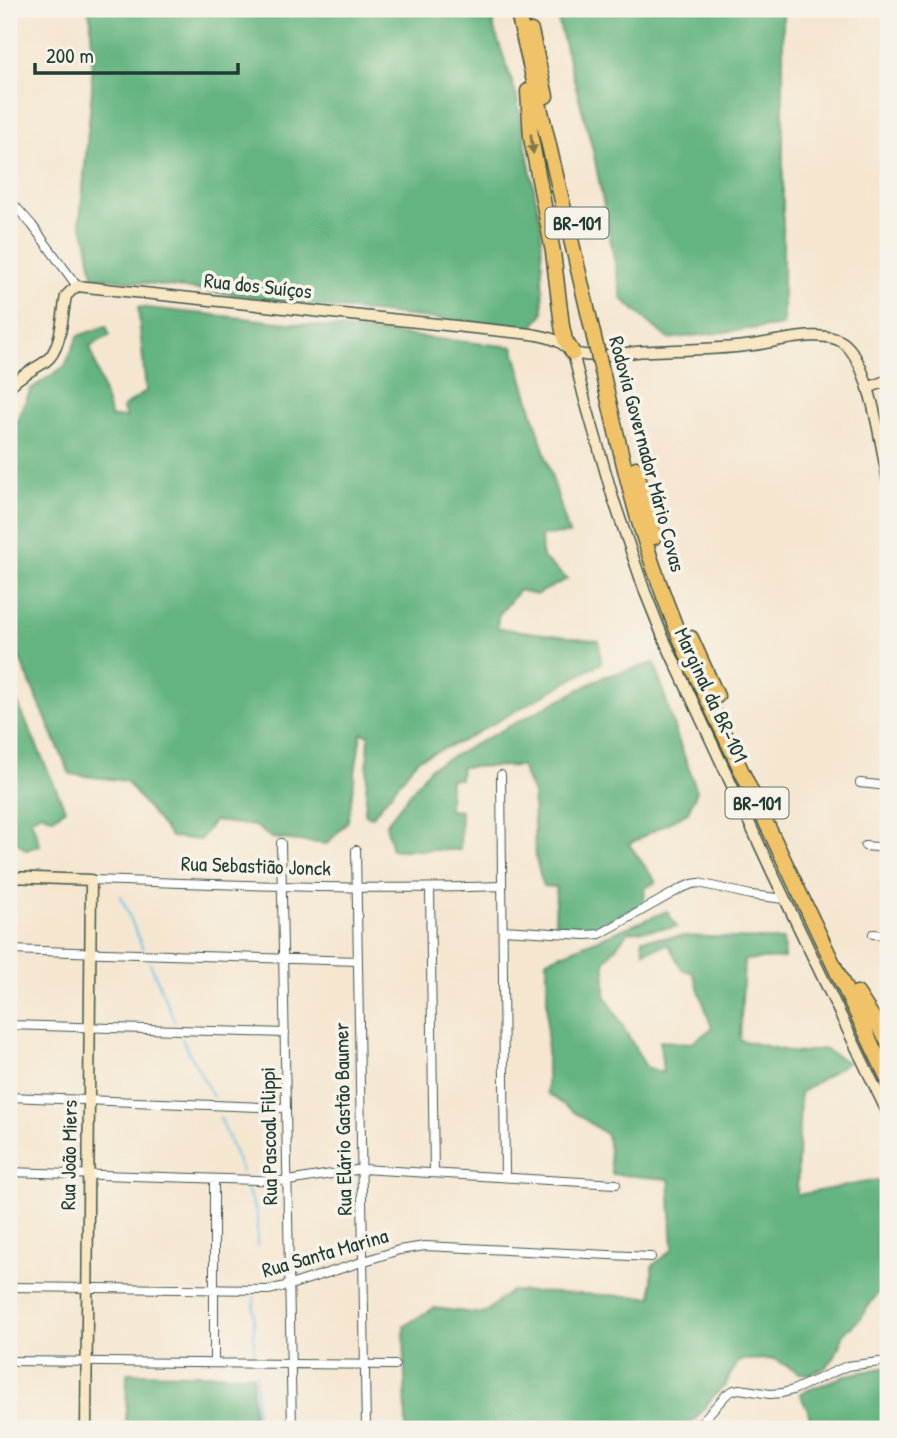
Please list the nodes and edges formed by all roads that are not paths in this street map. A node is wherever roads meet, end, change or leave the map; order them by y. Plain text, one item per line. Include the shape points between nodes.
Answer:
1 (517, 9) edge
2 (526, 9) edge
3 (526, 51) junction
4 (9, 199) edge
5 (77, 286) junction
6 (562, 326) junction
7 (546, 337) junction
8 (601, 346) junction
9 (573, 353) junction
10 (605, 362) junction
11 (888, 380) edge
12 (9, 387) edge
13 (868, 388) junction
14 (883, 425) edge
15 (884, 437) edge
16 (888, 481) edge
17 (501, 775) dead end
18 (860, 783) dead end
19 (888, 786) edge
20 (281, 843) dead end
21 (865, 846) dead end
22 (888, 848) edge
23 (356, 850) dead end
24 (9, 877) edge
25 (91, 880) junction
26 (282, 886) junction
27 (502, 886) junction
28 (356, 888) junction
29 (430, 889) junction
30 (785, 899) junction
31 (503, 930) junction
32 (873, 934) dead end
33 (888, 935) edge
34 (9, 950) edge
35 (91, 953) junction
36 (284, 960) junction
37 (358, 961) junction
38 (857, 993) junction
39 (9, 1025) edge
40 (90, 1027) junction
41 (285, 1033) junction
42 (888, 1041) edge
43 (888, 1057) edge
44 (888, 1079) edge
45 (9, 1097) edge
46 (89, 1101) junction
47 (286, 1108) junction
48 (888, 1114) edge
49 (362, 1169) junction
50 (9, 1172) edge
51 (434, 1173) junction
52 (88, 1175) junction
53 (505, 1177) junction
54 (215, 1179) junction
55 (288, 1181) junction
56 (615, 1184) dead end
57 (651, 1257) dead end
58 (363, 1261) junction
59 (290, 1285) junction
60 (9, 1287) edge
61 (87, 1288) junction
62 (214, 1290) junction
63 (9, 1360) edge
64 (888, 1361) edge
65 (87, 1362) junction
66 (214, 1363) junction
67 (291, 1364) junction
68 (365, 1365) junction
69 (395, 1365) dead end
70 (86, 1429) edge
71 (292, 1429) edge
72 (366, 1429) edge
73 (695, 1429) edge

1 - 3 highway, Rodovia Governador Mário Covas / BR-101
2 - 8 highway, Rodovia Governador Mário Covas / BR-101
3 -> 6 highway via 531,138
3 - 8 highway, Rodovia Governador Mário Covas / BR-101
4 - 5 street
5 - 7 street, Rua dos Suíços
5 - 12 street via 66,296 54,352
6 - 7 street
6 - 9 highway
7 - 9 street, Rua dos Suíços
8 - 10 highway, Rodovia Governador Mário Covas / BR-101, bridge
9 - 13 street, Rua dos Suíços via 718,349 830,336 851,351
9 - 30 street, Marginal da BR-101 via 603,466 653,613
10 - 38 highway, Rodovia Governador Mário Covas / BR-101 via 649,523 680,614
10 - 44 highway, Rodovia Governador Mário Covas / BR-101 via 639,522 671,616
11 - 13 street
13 - 14 street, Rua dos Suíços
14 - 15 street, Rua dos Suíços
15 - 16 street, Rua dos Suíços
17 - 27 street
18 - 19 street
20 - 26 street, Rua Pascoal Filippi
21 - 22 street
23 - 28 street, Rua Elário Gastão Baumer
24 - 25 street, Rua Sebastião Jonck
25 - 26 street, Rua Sebastião Jonck
25 - 35 street, Rua João Miers
26 - 28 street, Rua Sebastião Jonck
26 - 36 street, Rua Pascoal Filippi
27 - 29 street, Rua Sebastião Jonck
27 - 31 street
28 - 29 street, Rua Sebastião Jonck
28 - 37 street, Rua Elário Gastão Baumer
29 - 51 street
30 - 31 street via 699,883 600,934
30 - 48 street, Marginal da BR-101
31 - 53 street
32 - 33 street
34 - 35 street
35 - 36 street
35 - 40 street, Rua João Miers
36 - 37 street
36 - 41 street, Rua Pascoal Filippi
37 - 49 street, Rua Elário Gastão Baumer
38 - 42 highway
38 - 43 highway, Rodovia Governador Mário Covas / BR-101
39 - 40 street
40 - 41 street
40 - 46 street, Rua João Miers
41 - 47 street, Rua Pascoal Filippi
45 - 46 street
46 - 47 street
46 - 52 street, Rua João Miers
47 - 55 street, Rua Pascoal Filippi
49 - 51 street
49 - 55 street
49 - 58 street, Rua Elário Gastão Baumer
50 - 52 street
51 - 53 street
52 - 54 street
52 - 61 street, Rua João Miers
53 - 56 street
54 - 55 street
54 - 62 street
55 - 59 street, Rua Pascoal Filippi
57 - 58 street, Rua Santa Marina via 425,1246
58 - 59 street, Rua Santa Marina
58 - 68 street, Rua Elário Gastão Baumer
59 - 62 street, Rua Santa Marina via 268,1290
59 - 67 street, Rua Pascoal Filippi
60 - 61 street, Rua Santa Marina
61 - 62 street, Rua Santa Marina
61 - 65 street, Rua João Miers
62 - 66 street
63 - 65 street
64 - 73 street via 847,1366 782,1393 734,1390
65 - 66 street
65 - 70 street, Rua João Miers
66 - 67 street
67 - 68 street
67 - 71 street, Rua Pascoal Filippi
68 - 69 street
68 - 72 street, Rua Elário Gastão Baumer

